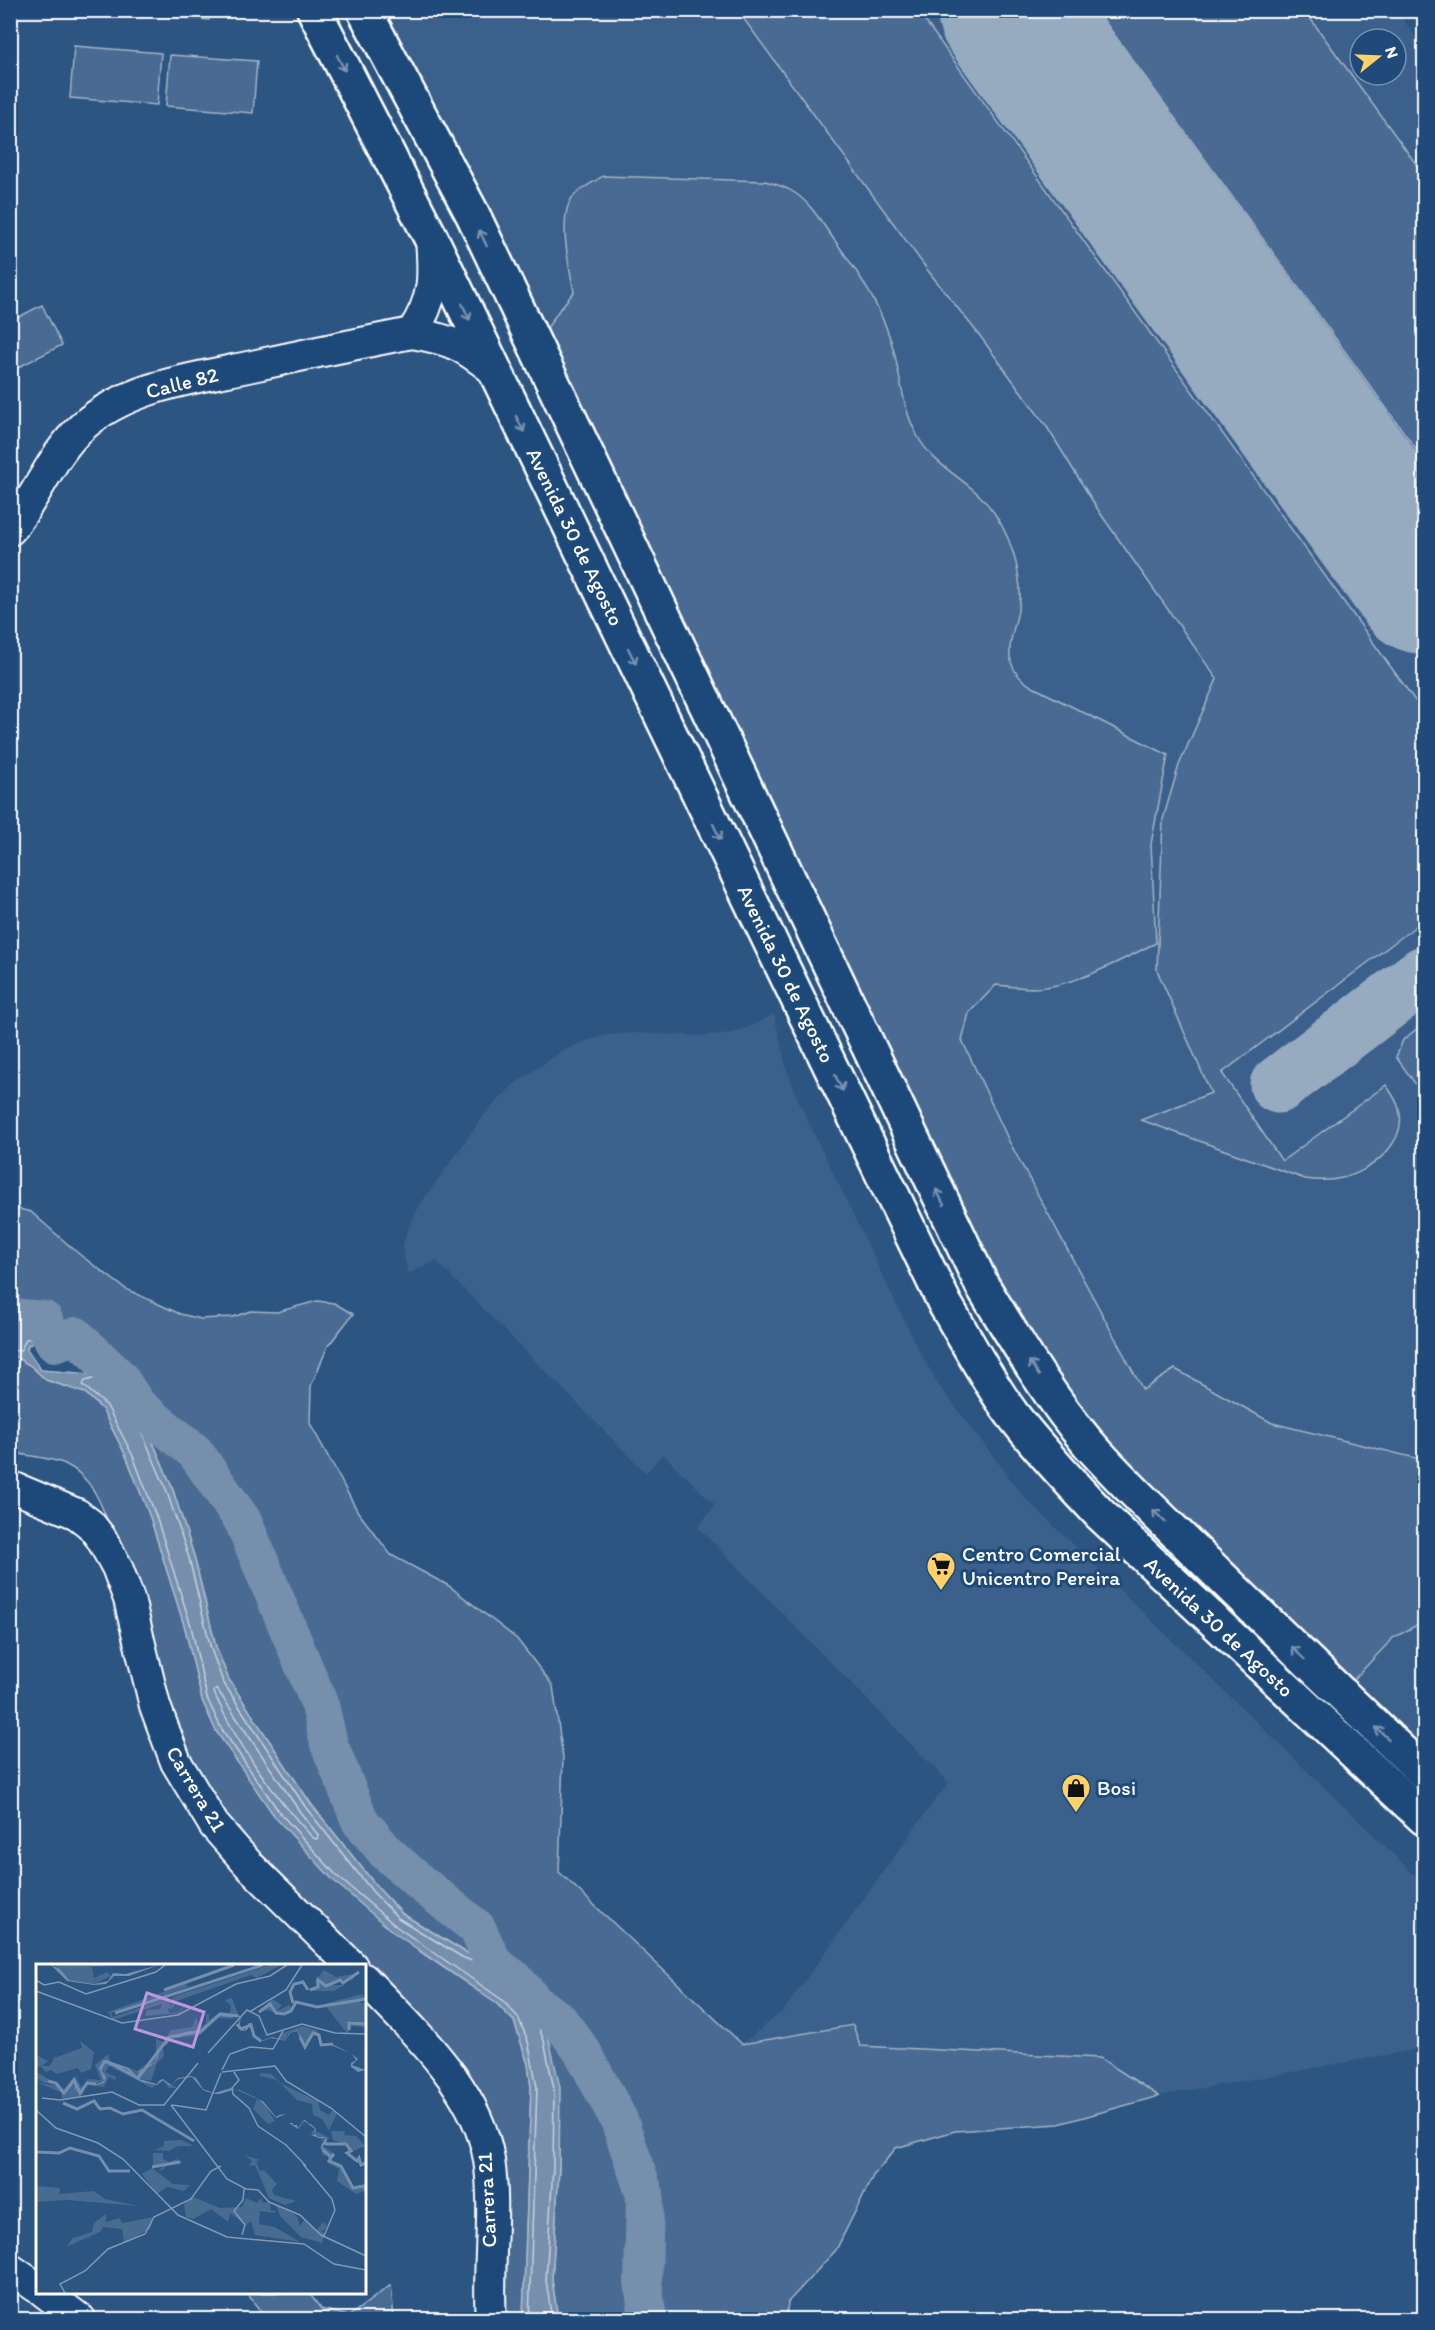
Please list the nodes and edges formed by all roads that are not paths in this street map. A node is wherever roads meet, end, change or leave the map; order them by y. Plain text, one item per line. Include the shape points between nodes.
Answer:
1 (314, 10) edge
2 (364, 10) edge
3 (431, 238) junction
4 (412, 333) junction
5 (495, 371) junction
6 (10, 530) edge
7 (10, 1486) edge
8 (1425, 1773) edge
9 (1425, 1818) edge
10 (351, 1964) edge
11 (366, 1981) edge
12 (10, 2269) edge
13 (36, 2287) edge
14 (47, 2294) edge
15 (81, 2319) edge
16 (491, 2319) edge

1 -> 3 main road, Avenida 30 de Agosto
8 -> 2 main road, Avenida 30 de Agosto via 1096,1450 1050,1392 1003,1320 972,1264 473,215
3 - 4 street via 430,298
3 -> 5 main road, Avenida 30 de Agosto
4 - 5 street, Calle 82 via 466,348
4 - 6 street, Calle 82 via 167,385 117,403 69,439
5 -> 9 main road, Avenida 30 de Agosto via 945,1304 1012,1413 1100,1514
7 - 10 street, Carrera 21 via 84,1519 101,1538 117,1567 139,1636 155,1706 182,1772 214,1825 250,1866
11 - 16 street, Carrera 21 via 436,2057 476,2114 489,2160
12 - 13 street
14 - 15 street

